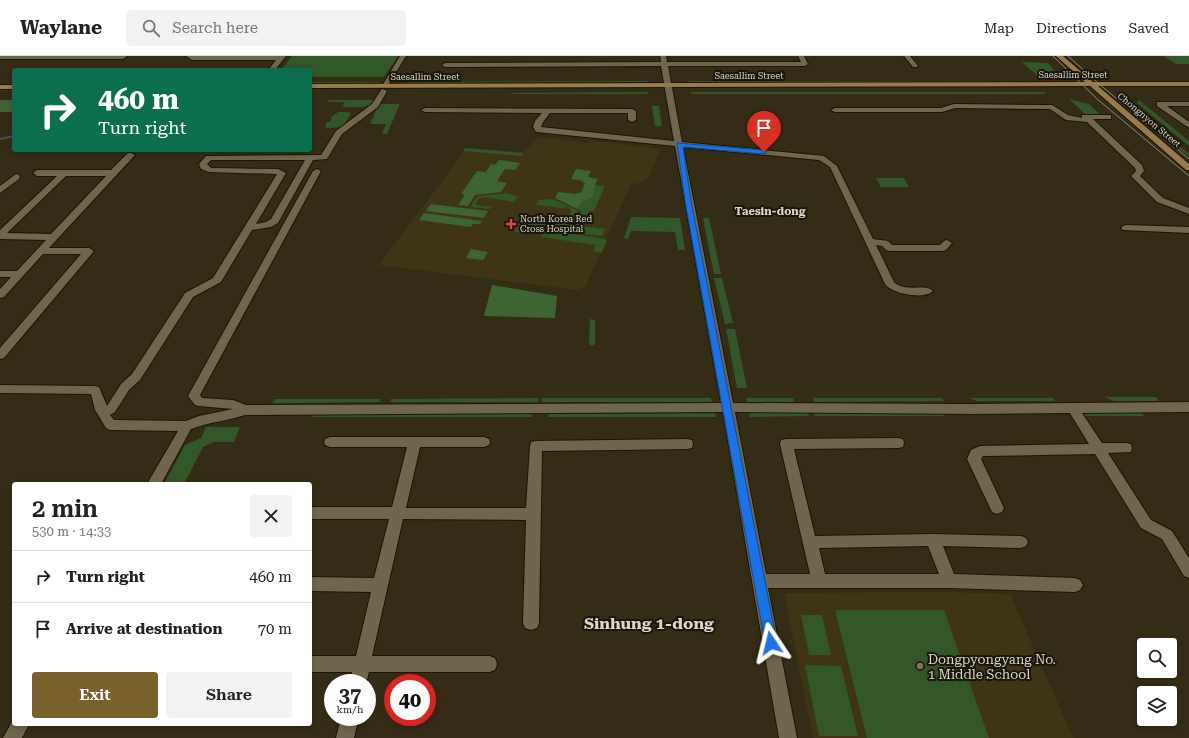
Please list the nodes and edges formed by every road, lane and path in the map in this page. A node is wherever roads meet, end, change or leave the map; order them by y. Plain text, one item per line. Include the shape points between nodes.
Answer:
1 (52, 56) edge
2 (189, 56) edge
3 (403, 56) edge
4 (617, 56) edge
5 (663, 56) edge
6 (801, 56) edge
7 (907, 56) edge
8 (1059, 56) edge
9 (0, 57) edge
10 (123, 57) edge
11 (282, 57) edge
12 (445, 65) dead end
13 (617, 65) junction
14 (664, 65) junction
15 (915, 66) dead end
16 (273, 68) edge
17 (1091, 84) junction
18 (1189, 84) edge
19 (312, 86) edge
20 (0, 87) edge
21 (12, 87) edge
22 (384, 88) junction
23 (668, 88) junction
24 (1098, 90) junction
25 (1189, 90) edge
26 (0, 91) edge
27 (12, 91) edge
28 (312, 91) edge
29 (1189, 104) edge
30 (425, 110) dead end
31 (835, 110) dead end
32 (547, 112) junction
33 (1108, 117) dead end
34 (632, 120) dead end
35 (1089, 120) junction
36 (1189, 126) edge
37 (679, 145) junction
38 (131, 156) dead end
39 (310, 157) junction
40 (1189, 168) edge
41 (317, 171) dead end
42 (37, 173) dead end
43 (64, 173) junction
44 (113, 173) junction
45 (16, 177) dead end
46 (0, 190) edge
47 (1189, 211) edge
48 (250, 227) junction
49 (1126, 228) dead end
50 (1189, 230) edge
51 (0, 236) edge
52 (54, 237) junction
53 (870, 242) junction
54 (948, 243) dead end
55 (41, 251) junction
56 (0, 274) edge
57 (20, 274) junction
58 (928, 291) dead end
59 (0, 295) edge
60 (0, 355) edge
61 (0, 389) edge
62 (728, 407) junction
63 (1189, 407) edge
64 (1074, 408) junction
65 (244, 410) junction
66 (103, 413) junction
67 (187, 426) junction
68 (330, 442) dead end
69 (415, 442) junction
70 (484, 442) dead end
71 (898, 443) dead end
72 (687, 444) dead end
73 (1126, 448) dead end
74 (1098, 449) junction
75 (155, 482) edge
76 (997, 508) dead end
77 (312, 513) edge
78 (396, 514) junction
79 (533, 514) junction
80 (933, 540) junction
81 (810, 542) junction
82 (1021, 542) dead end
83 (1189, 571) edge
84 (819, 580) junction
85 (759, 581) junction
86 (950, 581) junction
87 (312, 584) edge
88 (380, 584) junction
89 (1075, 585) dead end
90 (530, 623) dead end
91 (312, 664) edge
92 (363, 664) junction
93 (489, 664) dead end
94 (360, 674) edge
95 (19, 726) edge
96 (348, 726) edge
97 (12, 738) edge
98 (345, 738) edge
99 (788, 738) edge

1 - 9 street
1 - 10 street
2 - 11 street
3 - 22 street
4 - 13 street
5 - 14 street
6 - 14 street via 805,64
7 - 15 street
8 - 17 main road, Chongnyon Street
11 - 16 street
12 - 13 street
13 - 14 street
14 - 23 street
17 - 18 main road, Saesallim Street
17 - 23 main road, Saesallim Street
17 - 24 main road, Chongnyon Street
19 - 22 main road, Saesallim Street
20 - 21 main road
22 - 23 main road, Saesallim Street
22 - 28 main road, Saesallim Street
22 - 39 street via 375,105 339,133 324,157
23 - 24 main road, Saesallim Street
23 - 37 street
24 - 25 main road, Saesallim Street
24 - 40 main road, Chongnyon Street
26 - 27 main road
29 - 36 street via 1160,104
30 - 32 street
31 - 35 street via 942,110 954,106 1052,107 1062,116 1075,120
32 - 34 street via 632,111
32 - 37 street via 539,121 539,130
33 - 35 street via 1085,117
35 - 47 street via 1139,167 1140,171 1135,176 1160,200
37 - 53 street via 821,158 828,161 833,166
37 - 62 street
38 - 44 street
39 - 48 street via 275,221 268,225
39 - 48 street via 209,158 203,164 209,170 282,173
41 - 65 street via 194,396 199,402 233,404
42 - 43 street
43 - 44 street
43 - 51 street
44 - 52 street
45 - 46 street
48 - 66 street via 217,280 189,295 136,377 125,387 111,409
49 - 50 street
51 - 52 street
52 - 55 street
53 - 54 street via 885,243 889,248 943,248
53 - 58 street via 893,288 901,291
55 - 57 street
55 - 60 street via 89,251
56 - 57 street
57 - 59 street
61 - 66 street via 95,390 100,398
62 - 64 street
62 - 65 street
62 - 85 street
63 - 64 street
64 - 74 street
65 - 67 street
66 - 67 street via 110,424
67 - 75 street
68 - 69 street
69 - 70 street
69 - 78 street
71 - 81 street via 786,444
72 - 79 street via 536,446
73 - 74 street
74 - 76 street via 980,450 974,459
74 - 83 street via 1146,524 1167,535
77 - 78 street
78 - 79 street
78 - 88 street
79 - 90 street
80 - 81 street
80 - 82 street
80 - 86 street
81 - 84 street
84 - 85 street
84 - 86 street
85 - 99 street
86 - 89 street
87 - 88 street
88 - 92 street
91 - 92 street
92 - 93 street
92 - 94 street
95 - 97 street
96 - 98 street

